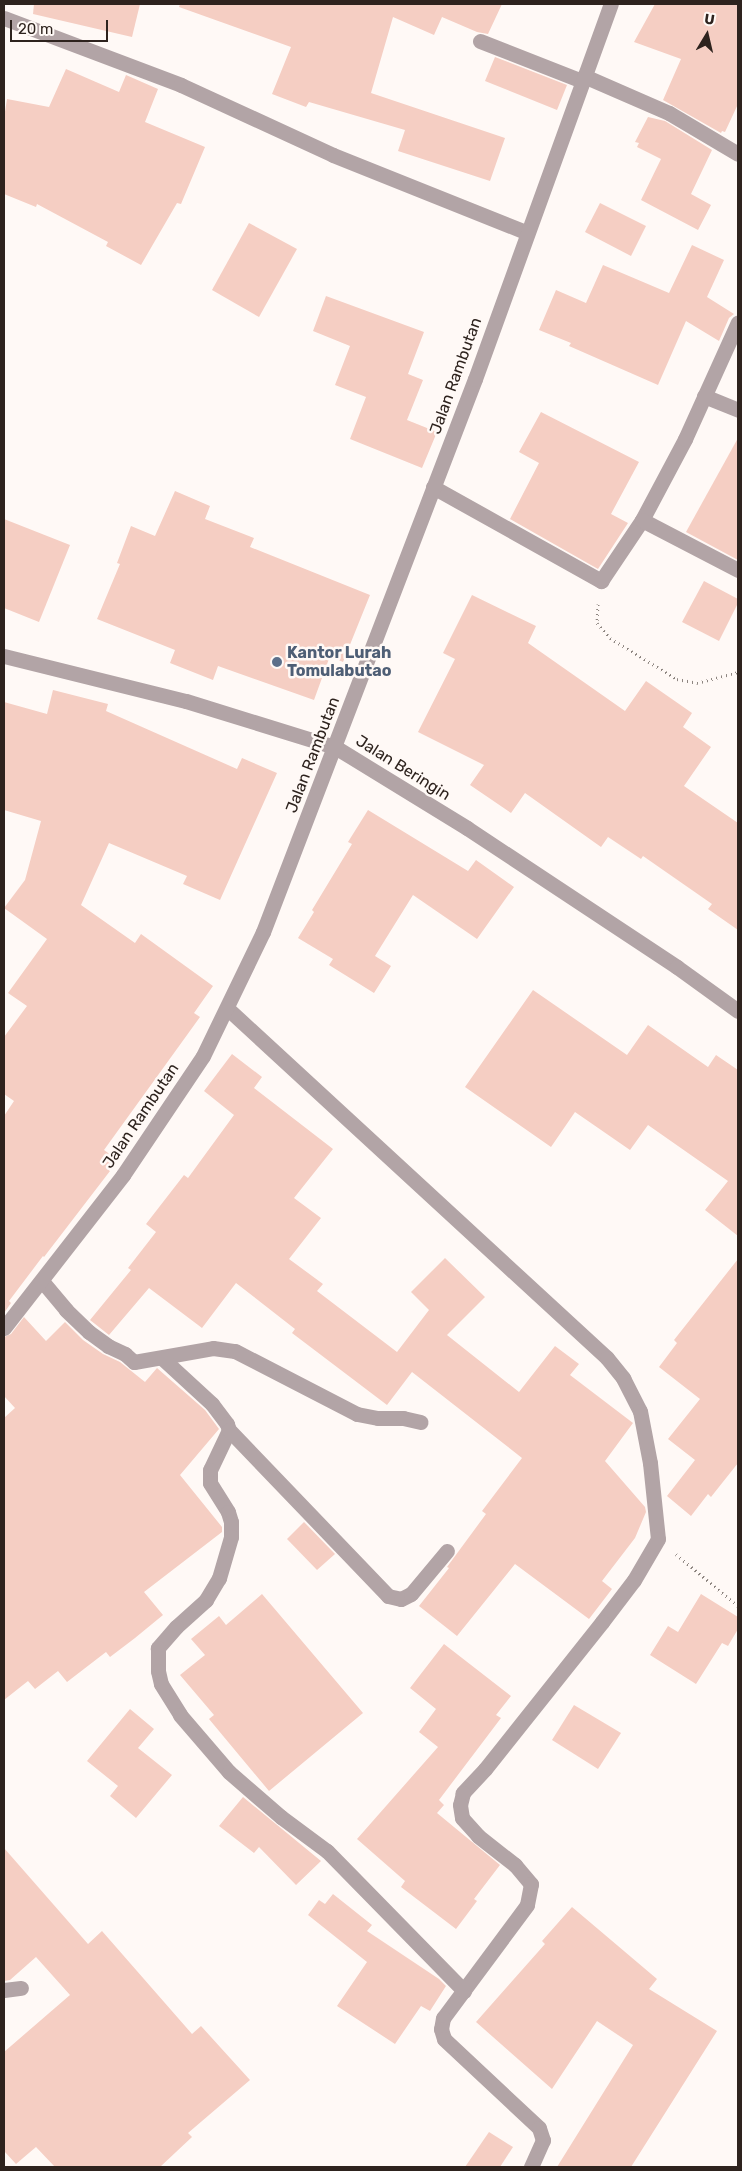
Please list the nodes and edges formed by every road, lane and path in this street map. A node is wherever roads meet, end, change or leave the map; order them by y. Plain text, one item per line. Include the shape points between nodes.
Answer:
1 (611, 4) edge
2 (4, 18) edge
3 (480, 41) dead end
4 (583, 79) junction
5 (738, 154) edge
6 (526, 232) junction
7 (738, 322) edge
8 (704, 396) junction
9 (738, 410) edge
10 (433, 487) junction
11 (642, 520) junction
12 (738, 570) edge
13 (601, 581) junction
14 (4, 656) edge
15 (738, 672) edge
16 (335, 747) junction
17 (228, 1008) junction
18 (738, 1011) edge
19 (42, 1281) junction
20 (4, 1328) edge
21 (162, 1358) junction
22 (420, 1422) dead end
23 (229, 1430) junction
24 (658, 1539) junction
25 (447, 1551) dead end
26 (738, 1606) edge
27 (21, 1988) dead end
28 (4, 1990) edge
29 (464, 1991) junction
30 (531, 2167) edge

1 - 4 street, Jalan Rambutan
2 - 6 street via 181,85 334,154
3 - 4 street
4 - 5 street via 669,113
4 - 6 street, Jalan Rambutan
6 - 10 street, Jalan Rambutan
7 - 8 street
8 - 9 street
8 - 11 street
10 - 13 street
10 - 16 street, Jalan Rambutan
11 - 12 street
11 - 13 street
13 - 15 path via 597,624 610,638 677,679 697,683
14 - 16 street, Jalan Beringin via 186,701
16 - 17 street, Jalan Rambutan via 264,932
16 - 18 street, Jalan Beringin via 467,828
17 - 19 street, Jalan Rambutan via 203,1056 123,1175
17 - 24 street via 608,1358 623,1378 640,1411 650,1463
19 - 20 street, Jalan Rambutan
19 - 21 street via 66,1310 108,1346 134,1362
21 - 22 street via 213,1348 235,1350 357,1414
21 - 23 street via 212,1404
23 - 25 street via 388,1596 401,1599 411,1594
23 - 29 street via 210,1470 210,1483 228,1512 231,1537 219,1578 206,1600 176,1626 158,1648 161,1684 180,1715 229,1772 327,1851
24 - 26 path
24 - 29 street via 634,1580 602,1622 463,1793 460,1805 462,1818 478,1836 515,1865 531,1884 527,1905
27 - 28 street
29 - 30 street via 443,2018 441,2029 444,2038 539,2128 543,2140

